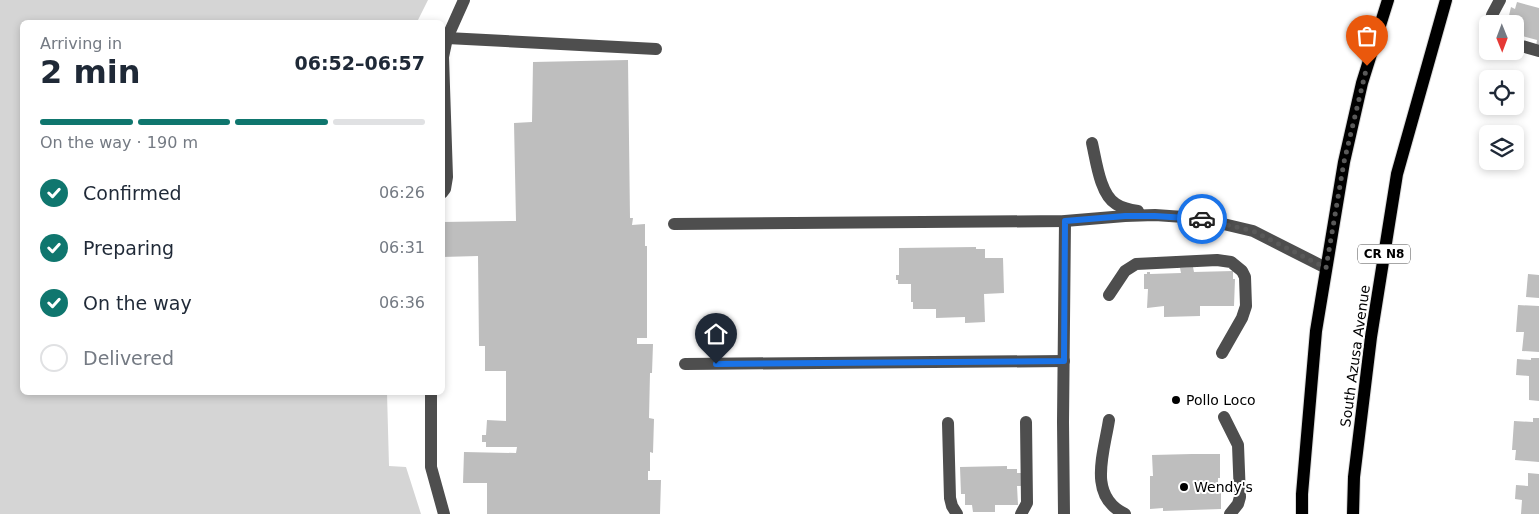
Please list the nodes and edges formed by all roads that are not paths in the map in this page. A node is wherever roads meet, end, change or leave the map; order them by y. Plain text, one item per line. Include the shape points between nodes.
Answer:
1 (464, 0) edge
2 (1388, 0) edge
3 (1446, 0) edge
4 (1500, 0) edge
5 (1492, 15) edge
6 (448, 38) junction
7 (1524, 46) edge
8 (656, 49) dead end
9 (445, 50) edge
10 (1539, 50) edge
11 (445, 106) edge
12 (1092, 143) dead end
13 (445, 189) edge
14 (1155, 216) junction
15 (1065, 221) junction
16 (674, 224) dead end
17 (1326, 268) junction
18 (1109, 295) dead end
19 (1222, 353) dead end
20 (1064, 361) junction
21 (685, 364) dead end
22 (431, 395) edge
23 (1224, 418) dead end
24 (1109, 420) dead end
25 (1026, 422) dead end
26 (948, 423) dead end
27 (444, 514) edge
28 (957, 514) edge
29 (1021, 514) edge
30 (1064, 514) edge
31 (1125, 514) edge
32 (1230, 514) edge
33 (1302, 514) edge
34 (1353, 514) edge

1 - 6 lane
2 - 17 main road via 1362,83 1344,162
3 - 34 main road, South Azusa Avenue / CR N8 via 1397,174 1370,337 1354,477
4 - 5 lane
6 - 8 lane
6 - 9 lane
7 - 10 lane
11 - 13 lane via 448,177
12 - 14 lane via 1101,182 1109,198 1121,206
14 - 15 lane
14 - 17 lane via 1198,218 1253,231
15 - 16 lane
15 - 20 lane
17 - 33 main road via 1316,331
18 - 19 lane via 1125,272 1136,264 1231,262 1245,277 1246,306
20 - 21 lane
20 - 30 lane
22 - 27 lane via 431,466
23 - 32 lane via 1235,437 1239,453 1240,497
24 - 31 lane via 1100,478 1106,498
25 - 29 lane via 1027,503
26 - 28 lane via 950,498

